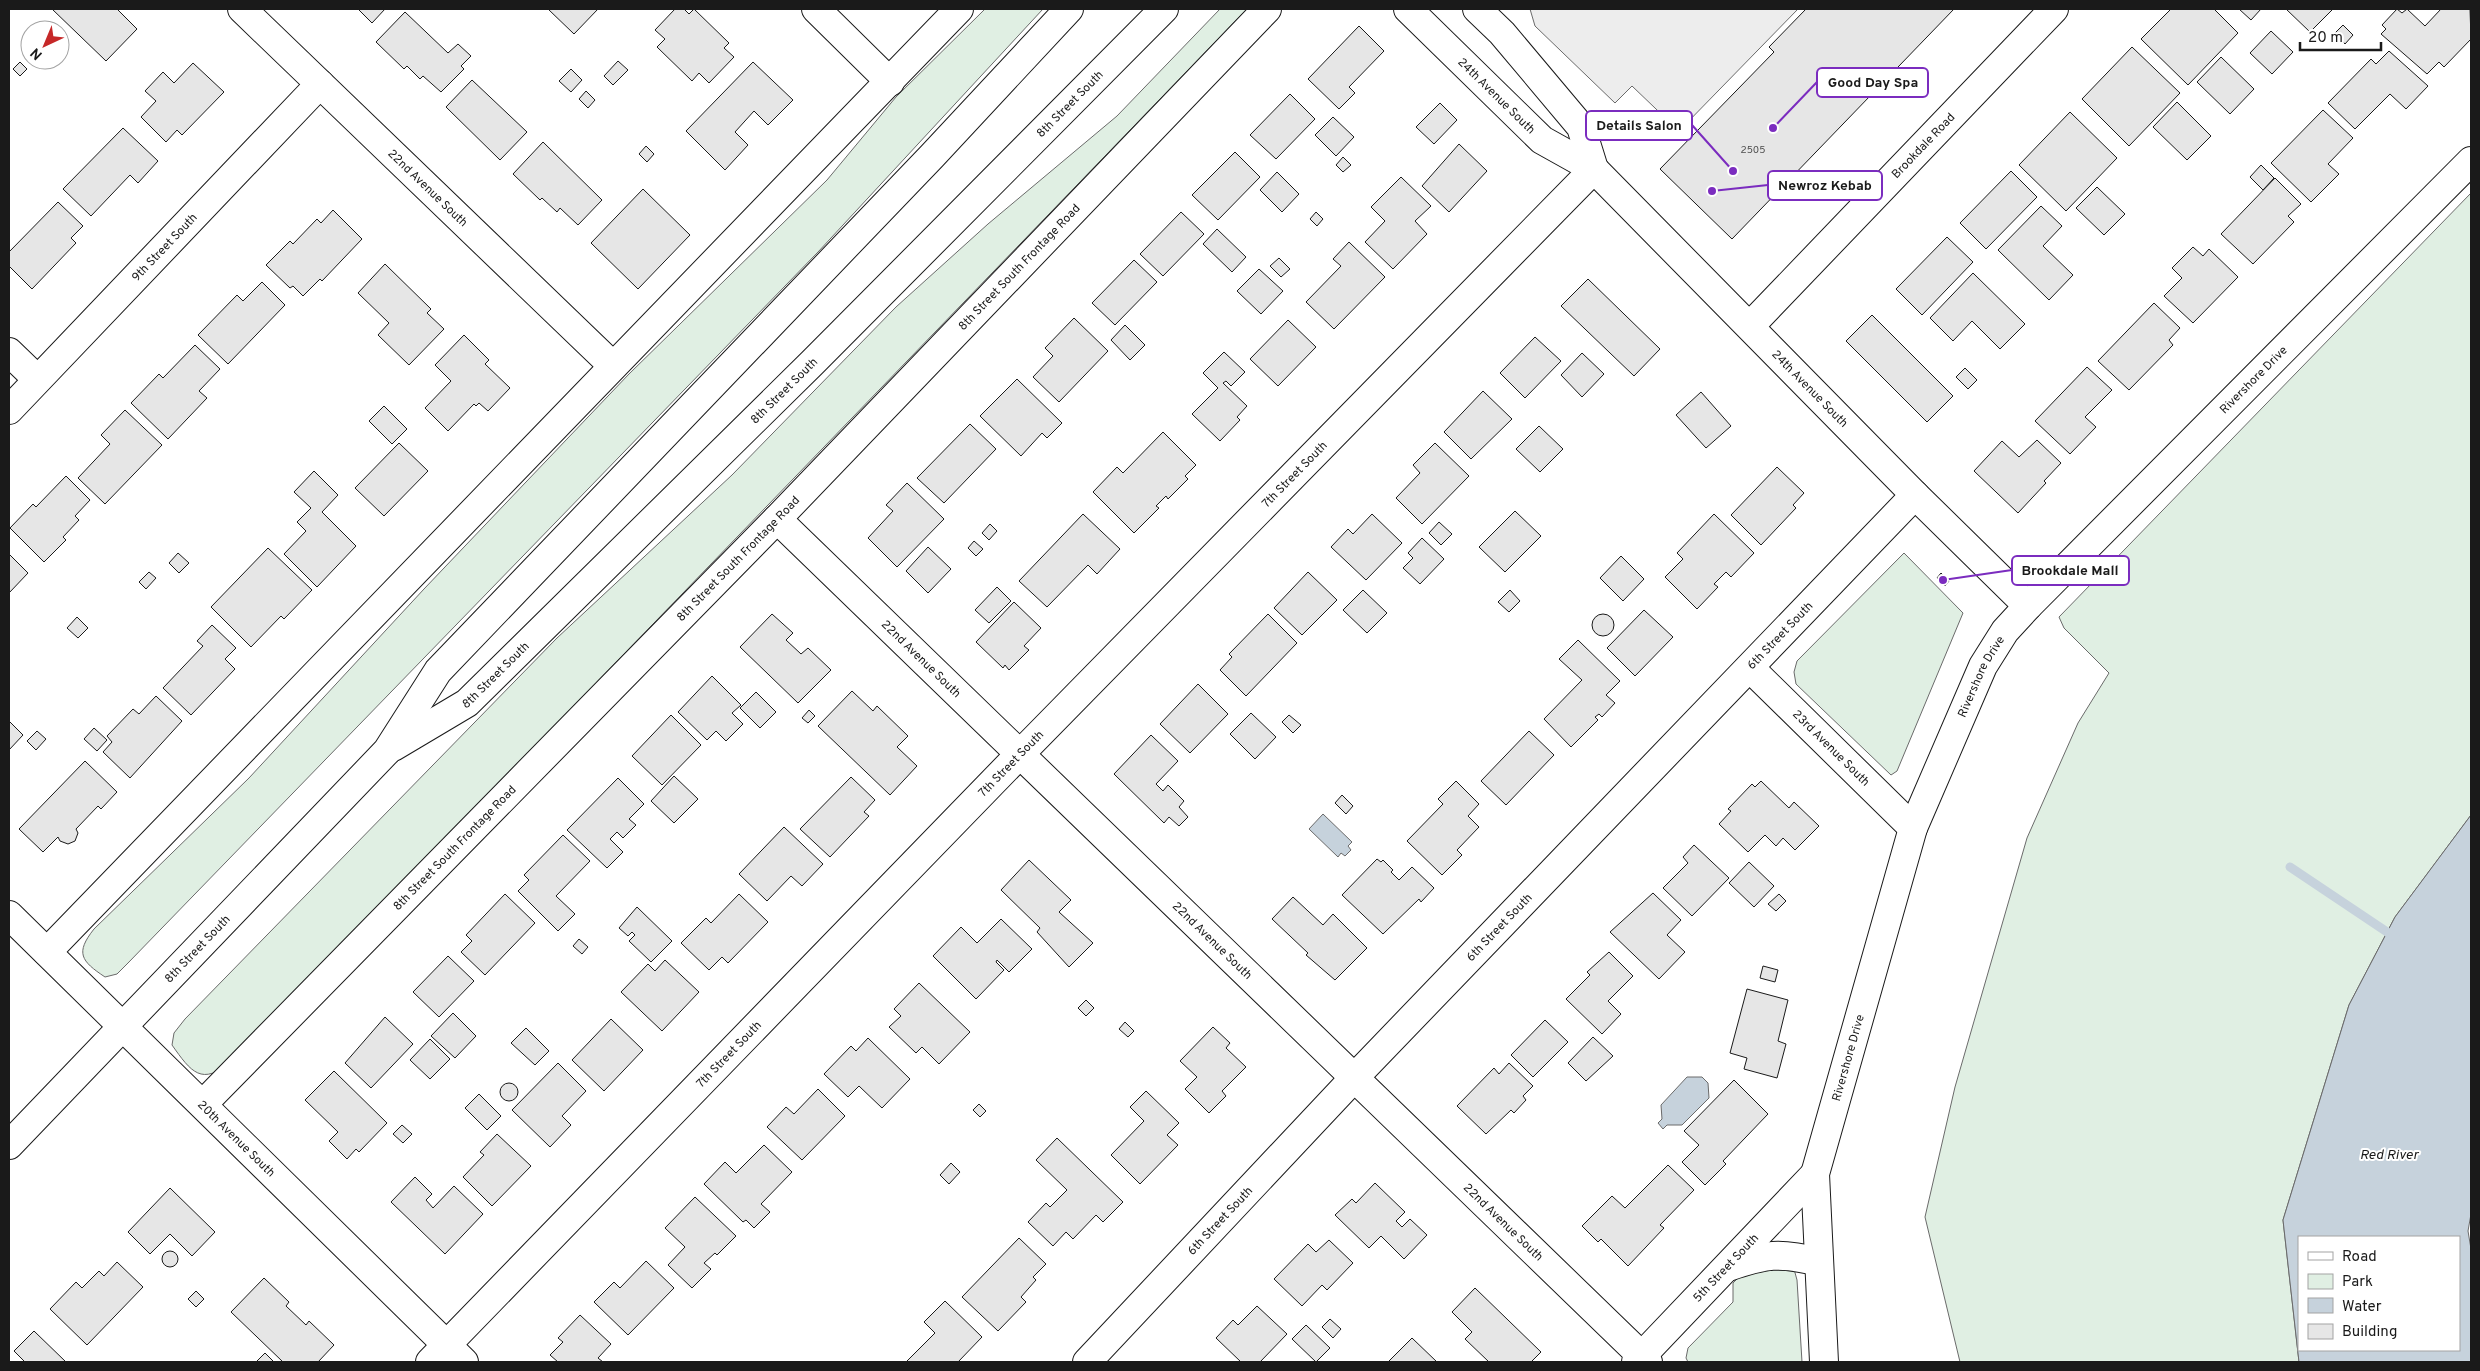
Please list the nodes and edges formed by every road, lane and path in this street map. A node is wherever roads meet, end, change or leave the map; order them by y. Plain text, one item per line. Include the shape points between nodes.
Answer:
1 (242, 9) edge
2 (816, 9) edge
3 (959, 9) edge
4 (1069, 9) edge
5 (1164, 9) edge
6 (1267, 9) edge
7 (1408, 9) edge
8 (1478, 9) edge
9 (2054, 9) edge
10 (890, 82) junction
11 (320, 84) junction
12 (2471, 161) edge
13 (1594, 169) junction
14 (1750, 326) junction
15 (9, 352) edge
16 (613, 366) junction
17 (37, 380) junction
18 (9, 410) edge
19 (1915, 495) junction
20 (777, 519) junction
21 (2028, 606) junction
22 (1750, 668) junction
23 (387, 751) junction
24 (1020, 754) junction
25 (1912, 828) junction
26 (9, 915) edge
27 (47, 952) junction
28 (122, 1026) junction
29 (1354, 1078) junction
30 (203, 1104) junction
31 (9, 1145) edge
32 (1815, 1174) junction
33 (1819, 1262) junction
34 (1725, 1269) junction
35 (447, 1357) edge
36 (1642, 1360) edge
37 (1087, 1362) edge
38 (1824, 1362) edge

1 - 11 street, 22nd Avenue South
2 - 10 street
3 - 10 street
4 - 23 street, 8th Street South via 926,163 438,671
5 - 23 street, 8th Street South via 812,364 467,702
6 - 20 street, 8th Street South Frontage Road
7 - 13 street, 24th Avenue South via 1542,140
8 - 13 street, 24th Avenue South via 1581,127
9 - 14 street, Brookdale Road
10 - 16 street
11 - 16 street, 22nd Avenue South
11 - 17 street, 9th Street South
12 - 21 street, Rivershore Drive
13 - 14 street, 24th Avenue South
13 - 24 street, 7th Street South
14 - 19 street, 24th Avenue South
15 - 17 street
16 - 27 street
17 - 18 street, 9th Street South
19 - 21 street, 24th Avenue South
19 - 22 street, 6th Street South
20 - 24 street, 22nd Avenue South
20 - 30 street, 8th Street South Frontage Road
21 - 25 street, Rivershore Drive via 2005,631 1983,666
22 - 25 street, 23rd Avenue South
22 - 29 street, 6th Street South
23 - 28 street, 8th Street South
24 - 29 street, 22nd Avenue South
24 - 35 street, 7th Street South
25 - 32 street, Rivershore Drive
26 - 27 street, 20th Avenue South
27 - 28 street, 20th Avenue South
28 - 30 street, 20th Avenue South
28 - 31 street, 8th Street South
29 - 36 street, 22nd Avenue South
29 - 37 street, 6th Street South
30 - 35 street, 20th Avenue South
32 - 33 street, Rivershore Drive
32 - 34 street, 5th Street South
33 - 34 street via 1795,1256 1760,1256
33 - 38 street, Rivershore Drive
34 - 36 street, 5th Street South

